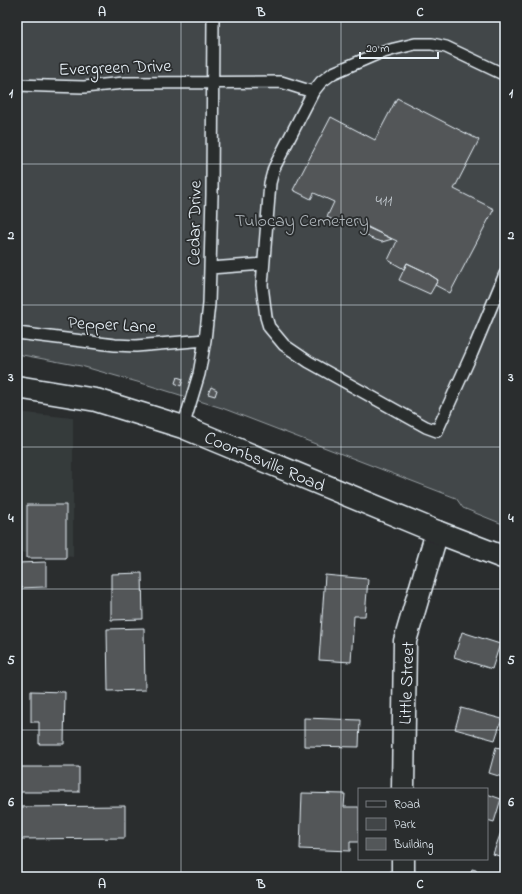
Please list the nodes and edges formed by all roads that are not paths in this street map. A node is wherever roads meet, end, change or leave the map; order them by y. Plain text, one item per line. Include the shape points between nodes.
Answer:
1 (213, 17) edge
2 (505, 75) edge
3 (213, 82) junction
4 (17, 85) edge
5 (313, 92) junction
6 (263, 264) junction
7 (210, 268) junction
8 (505, 274) edge
9 (17, 333) edge
10 (205, 340) junction
11 (17, 387) edge
12 (183, 426) junction
13 (437, 532) junction
14 (505, 558) edge
15 (404, 788) edge

1 - 3 lane, Cedar Drive
2 - 5 lane via 446,47 415,44 377,54 333,73
3 - 4 lane, Evergreen Drive via 124,83 84,87
3 - 5 lane, Evergreen Drive via 281,82
3 - 7 lane, Cedar Drive
5 - 6 lane via 274,168 270,183
6 - 7 lane
6 - 8 lane via 262,285 266,317 270,327 284,345 308,362 437,431
7 - 10 lane, Cedar Drive
9 - 10 lane, Pepper Lane via 136,346
10 - 12 lane, Cedar Drive via 199,374
11 - 12 street, Coombsville Road via 96,400
12 - 13 street, Coombsville Road
13 - 14 street, Coombsville Road
13 - 15 street, Little Street via 405,640

